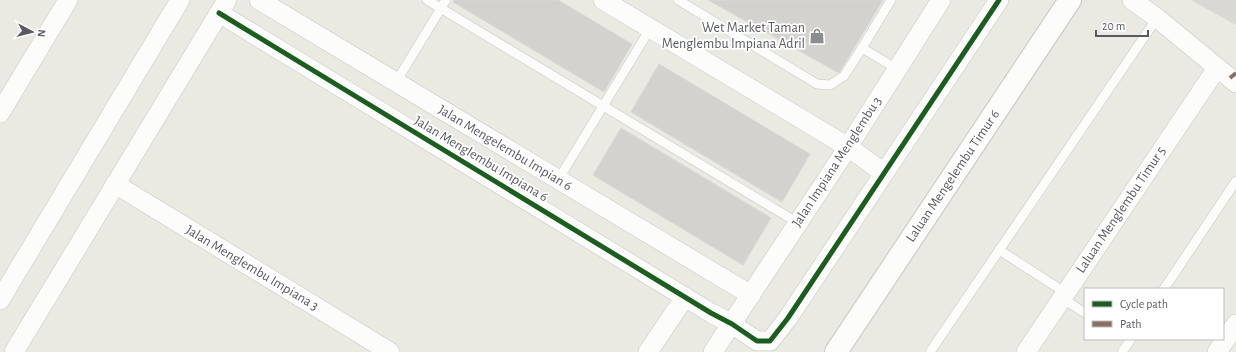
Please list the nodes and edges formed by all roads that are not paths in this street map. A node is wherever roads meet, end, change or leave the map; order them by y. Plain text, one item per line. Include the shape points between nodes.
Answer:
1 (68, 0) edge
2 (180, 0) edge
3 (259, 0) edge
4 (427, 0) edge
5 (446, 0) edge
6 (604, 0) edge
7 (678, 0) edge
8 (891, 0) edge
9 (942, 0) edge
10 (998, 0) edge
11 (1070, 0) edge
12 (1132, 0) edge
13 (223, 7) edge
14 (441, 8) junction
15 (1157, 18) junction
16 (650, 29) junction
17 (862, 48) junction
18 (1217, 68) junction
19 (898, 69) junction
20 (396, 82) junction
21 (1236, 83) edge
22 (603, 106) junction
23 (0, 113) edge
24 (848, 148) junction
25 (884, 173) junction
26 (558, 180) junction
27 (1236, 181) edge
28 (114, 184) junction
29 (798, 223) junction
30 (999, 250) junction
31 (1165, 288) edge
32 (751, 295) junction
33 (1064, 295) junction
34 (685, 297) junction
35 (0, 300) edge
36 (1084, 312) edge
37 (732, 324) junction
38 (1236, 324) edge
39 (1128, 340) edge
40 (14, 352) edge
41 (390, 352) edge
42 (648, 352) edge
43 (712, 352) edge
44 (836, 352) edge
45 (930, 352) edge
46 (1026, 352) edge
47 (1122, 352) edge
48 (1217, 352) edge

1 - 23 street
2 - 35 street
3 - 20 street, Jalan Mengelembu Impian 6
4 - 14 lane
5 - 14 lane
6 - 16 street
7 - 17 lane via 817,84 830,85 844,76
8 - 17 lane
9 - 19 street, Jalan Impiana Menglembu 3
10 - 25 street
11 - 44 street, Laluan Mengelembu Timur 6
12 - 15 street
13 - 28 street
13 - 34 street, Jalan Menglembu Impiana 6
14 - 20 lane
14 - 22 lane
15 - 18 street
15 - 30 lane
16 - 22 lane
16 - 24 street
17 - 19 lane
18 - 21 street
18 - 33 street, Laluan Menglembu Timur 5
19 - 24 street, Jalan Impiana Menglembu 3
20 - 26 street, Jalan Mengelembu Impian 6
22 - 26 lane
22 - 29 lane
24 - 25 street
24 - 29 street, Jalan Impiana Menglembu 3
25 - 37 street, Jalan Menglembu Impiana 6 via 770,341 757,341
26 - 32 street, Jalan Mengelembu Impian 6
27 - 31 lane
28 - 40 street
28 - 41 street, Jalan Menglembu Impiana 3
29 - 32 street, Jalan Impiana Menglembu 3
30 - 33 lane
30 - 45 lane
32 - 37 street, Jalan Impiana Menglembu 3
33 - 36 lane
33 - 46 street, Laluan Menglembu Timur 5
34 - 37 street, Jalan Menglembu Impiana 6
34 - 42 street
37 - 43 street
38 - 48 street
39 - 47 lane

